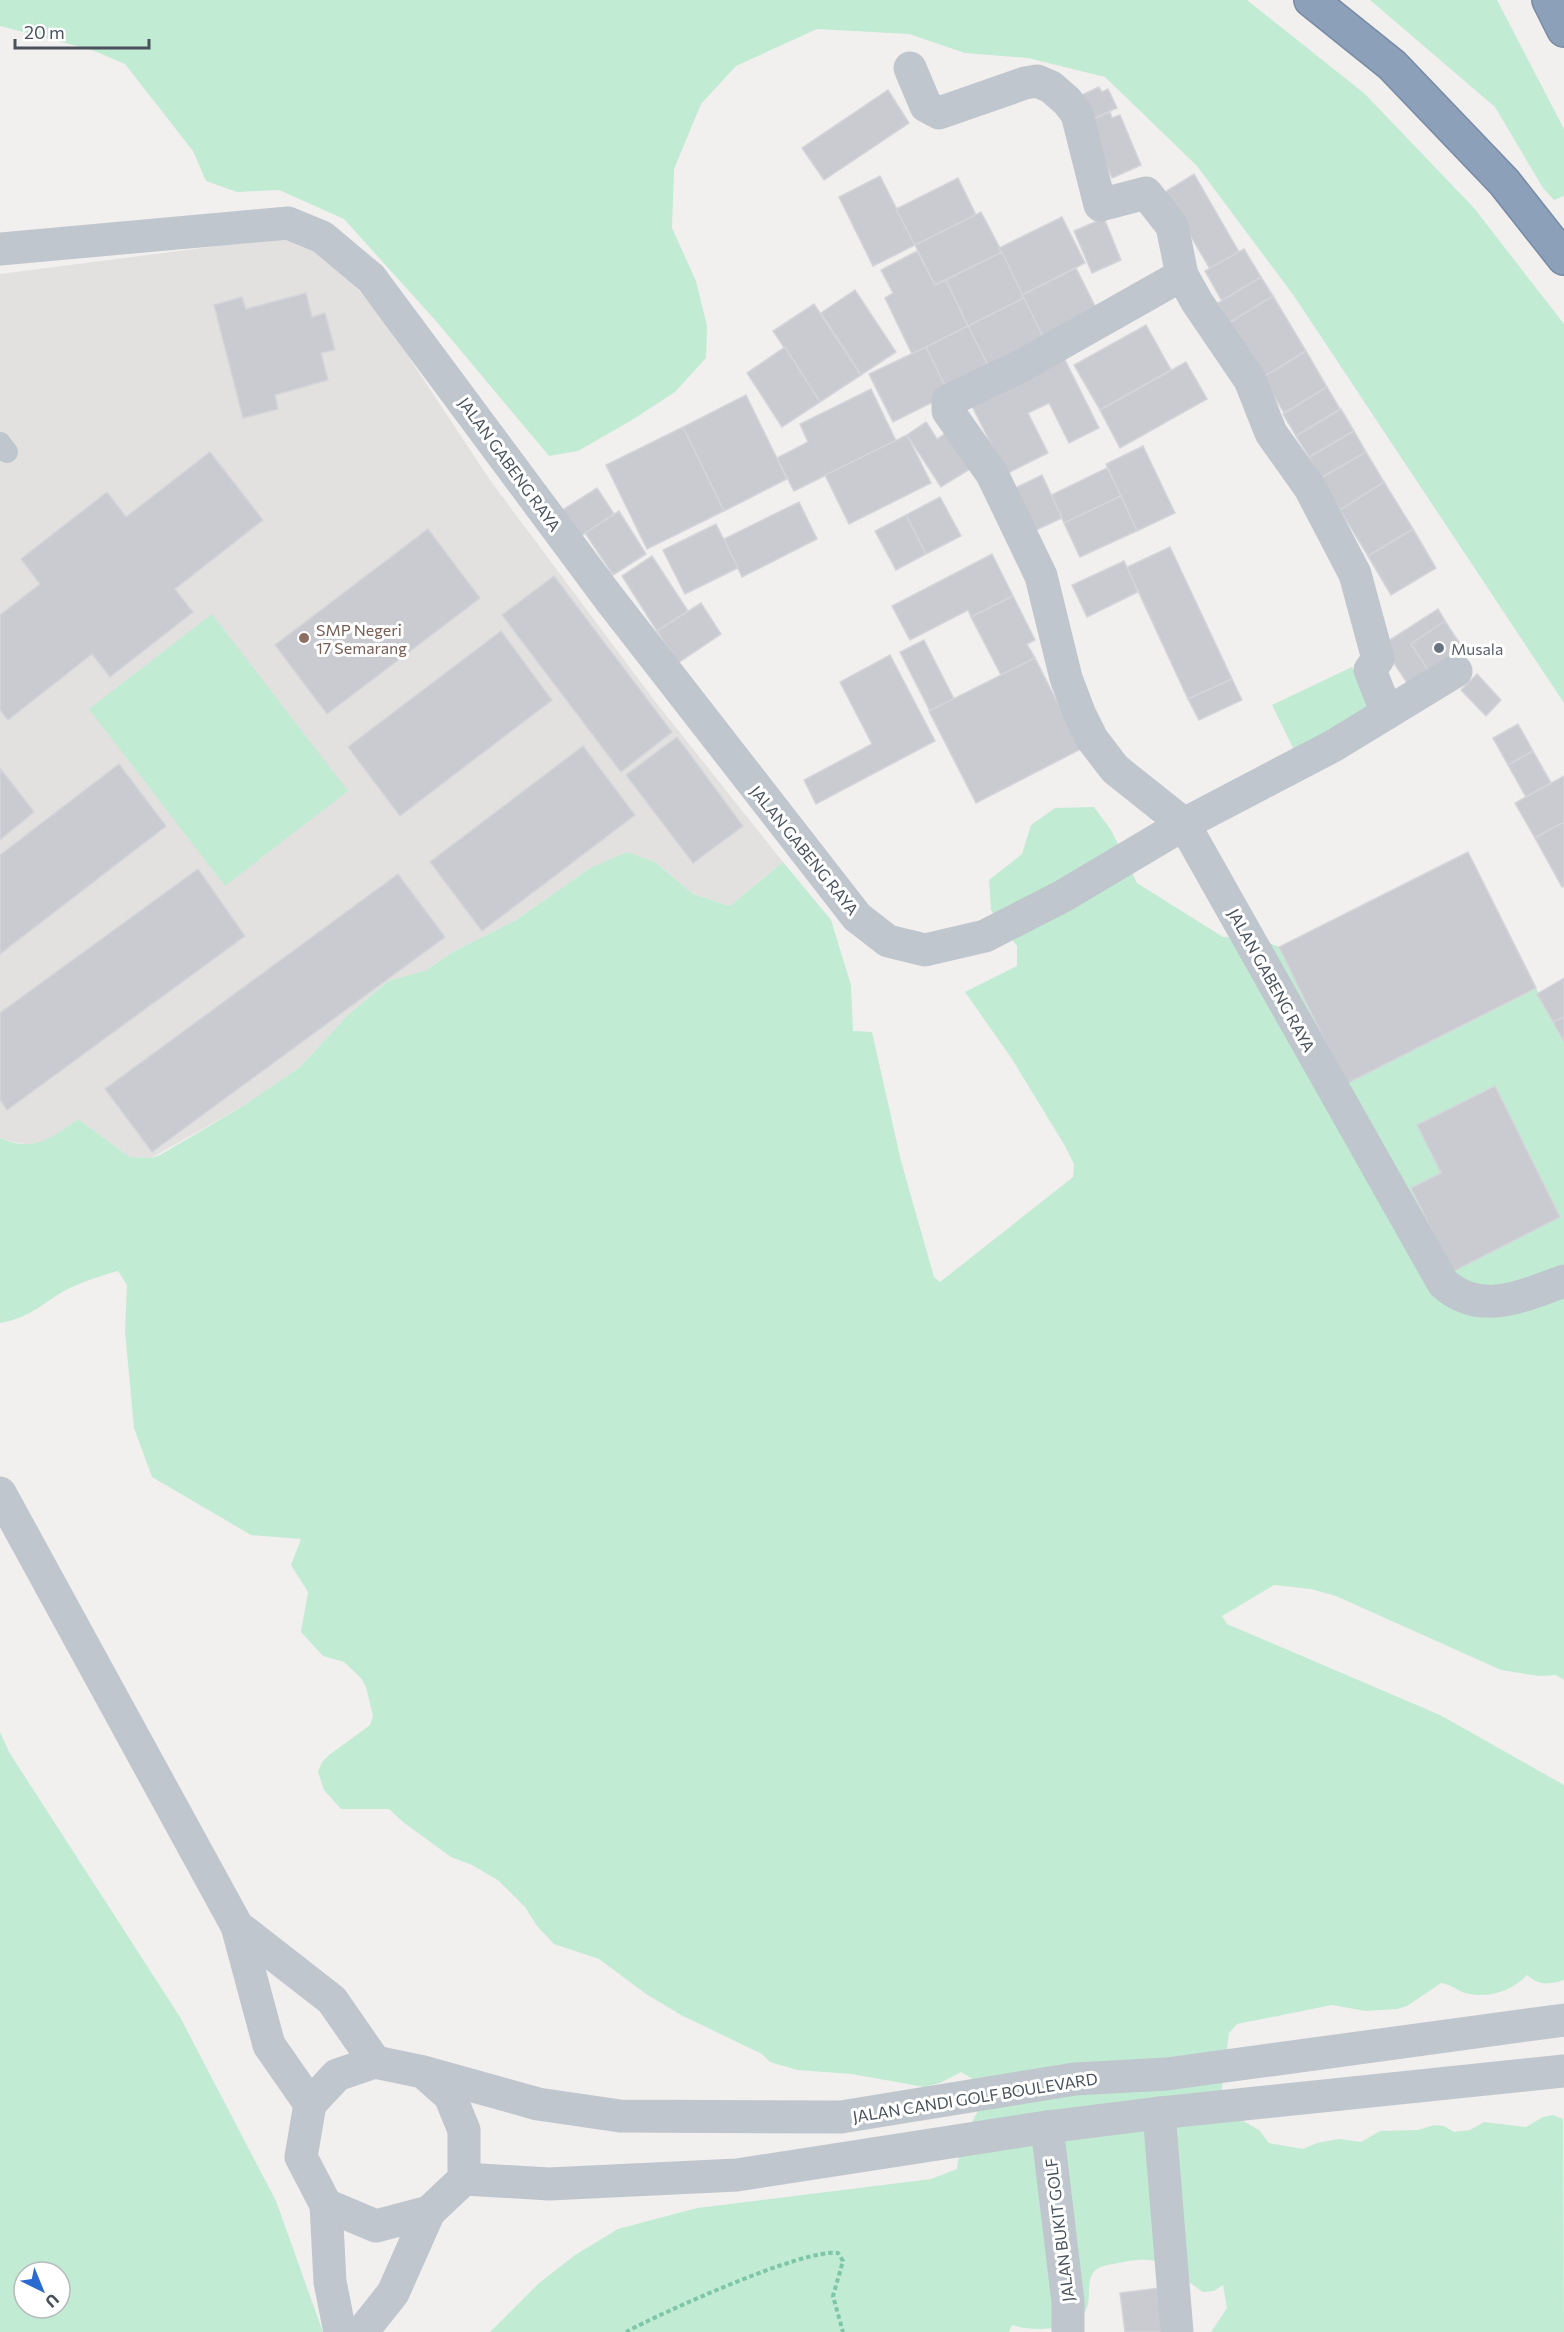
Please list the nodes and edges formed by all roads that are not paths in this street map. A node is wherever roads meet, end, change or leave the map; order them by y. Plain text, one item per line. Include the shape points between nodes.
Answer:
1 (1311, 0) edge
2 (1549, 0) edge
3 (1564, 30) edge
4 (910, 68) dead end
5 (0, 249) edge
6 (1564, 258) edge
7 (1182, 275) junction
8 (1456, 670) dead end
9 (1388, 712) junction
10 (1184, 824) junction
11 (1564, 1281) edge
12 (0, 1493) edge
13 (237, 1926) junction
14 (1564, 2020) edge
15 (375, 2062) junction
16 (1564, 2071) edge
17 (423, 2072) junction
18 (310, 2104) junction
19 (1160, 2113) junction
20 (1047, 2127) junction
21 (464, 2179) junction
22 (326, 2205) junction
23 (429, 2212) junction
24 (340, 2332) edge
25 (362, 2332) edge
26 (1068, 2332) edge
27 (1177, 2332) edge

1 - 6 highway via 1392,65 1504,182
2 - 3 highway
4 - 7 street via 926,106 939,112 1025,83 1037,81 1051,87 1077,114 1100,206 1146,193 1172,226
5 - 10 street, JALAN GABENG RAYA via 288,223 322,237 343,253 371,278 608,597 857,917 888,941 925,950 985,936 1063,896
7 - 9 street via 1250,380 1271,433 1310,488 1355,574 1378,659 1370,670
7 - 10 street via 1023,365 948,401 948,411 992,474 1041,576 1066,678 1092,739 1115,769
8 - 9 street
9 - 10 street via 1333,746
10 - 11 street, JALAN GABENG RAYA via 1443,1283 1455,1294 1483,1304
12 - 13 street
13 - 15 street via 332,2000
13 - 18 street via 269,2046
14 - 17 street, JALAN CANDI GOLF BOULEVARD via 1167,2074 1075,2079 841,2117 620,2116 538,2104
15 - 17 street
15 - 18 street via 337,2075
16 - 19 street
17 - 21 street via 450,2096 464,2130
18 - 22 street via 301,2157
19 - 20 street
19 - 27 street
20 - 21 street via 737,2175 549,2184
20 - 26 street, JALAN BUKIT GOLF via 1068,2302
21 - 23 street
22 - 23 street via 376,2226
22 - 24 street via 330,2282
23 - 25 street via 393,2293

